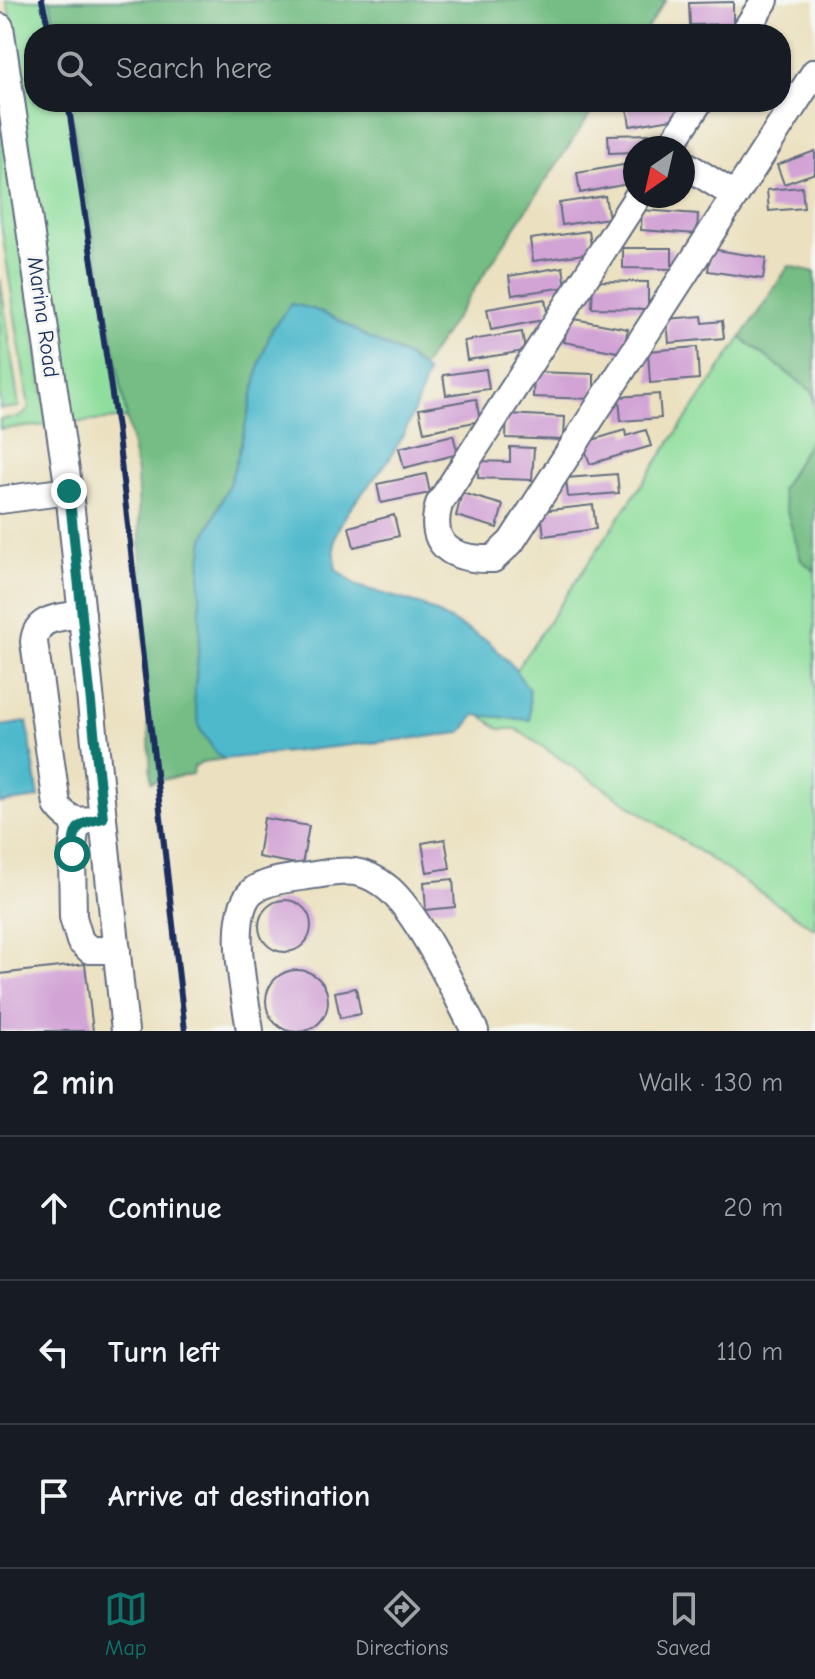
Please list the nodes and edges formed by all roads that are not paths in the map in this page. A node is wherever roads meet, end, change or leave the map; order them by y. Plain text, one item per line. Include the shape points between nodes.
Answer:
1 (765, 0) edge
2 (749, 24) edge
3 (0, 27) edge
4 (815, 72) edge
5 (791, 108) edge
6 (692, 112) edge
7 (789, 112) edge
8 (677, 136) edge
9 (695, 171) edge
10 (734, 195) junction
11 (630, 208) edge
12 (69, 491) junction
13 (0, 500) edge
14 (82, 614) junction
15 (93, 820) junction
16 (117, 950) junction
17 (125, 1031) edge
18 (250, 1031) edge
19 (475, 1031) edge

1 - 2 street
3 - 12 street, Marina Road
4 - 5 street
6 - 8 street
7 - 10 street
9 - 10 street
10 - 11 street via 511,542 493,559 453,554 435,520 439,504
12 - 13 street
12 - 14 street, Marina Road
14 - 15 street, Marina Road
14 - 15 street via 44,621 35,630 34,642 57,805 74,821
15 - 16 street, Marina Road
15 - 16 street via 75,831 75,923 80,941 90,950
16 - 17 street, Marina Road
18 - 19 street via 238,927 247,897 275,882 357,871 382,883 407,910

